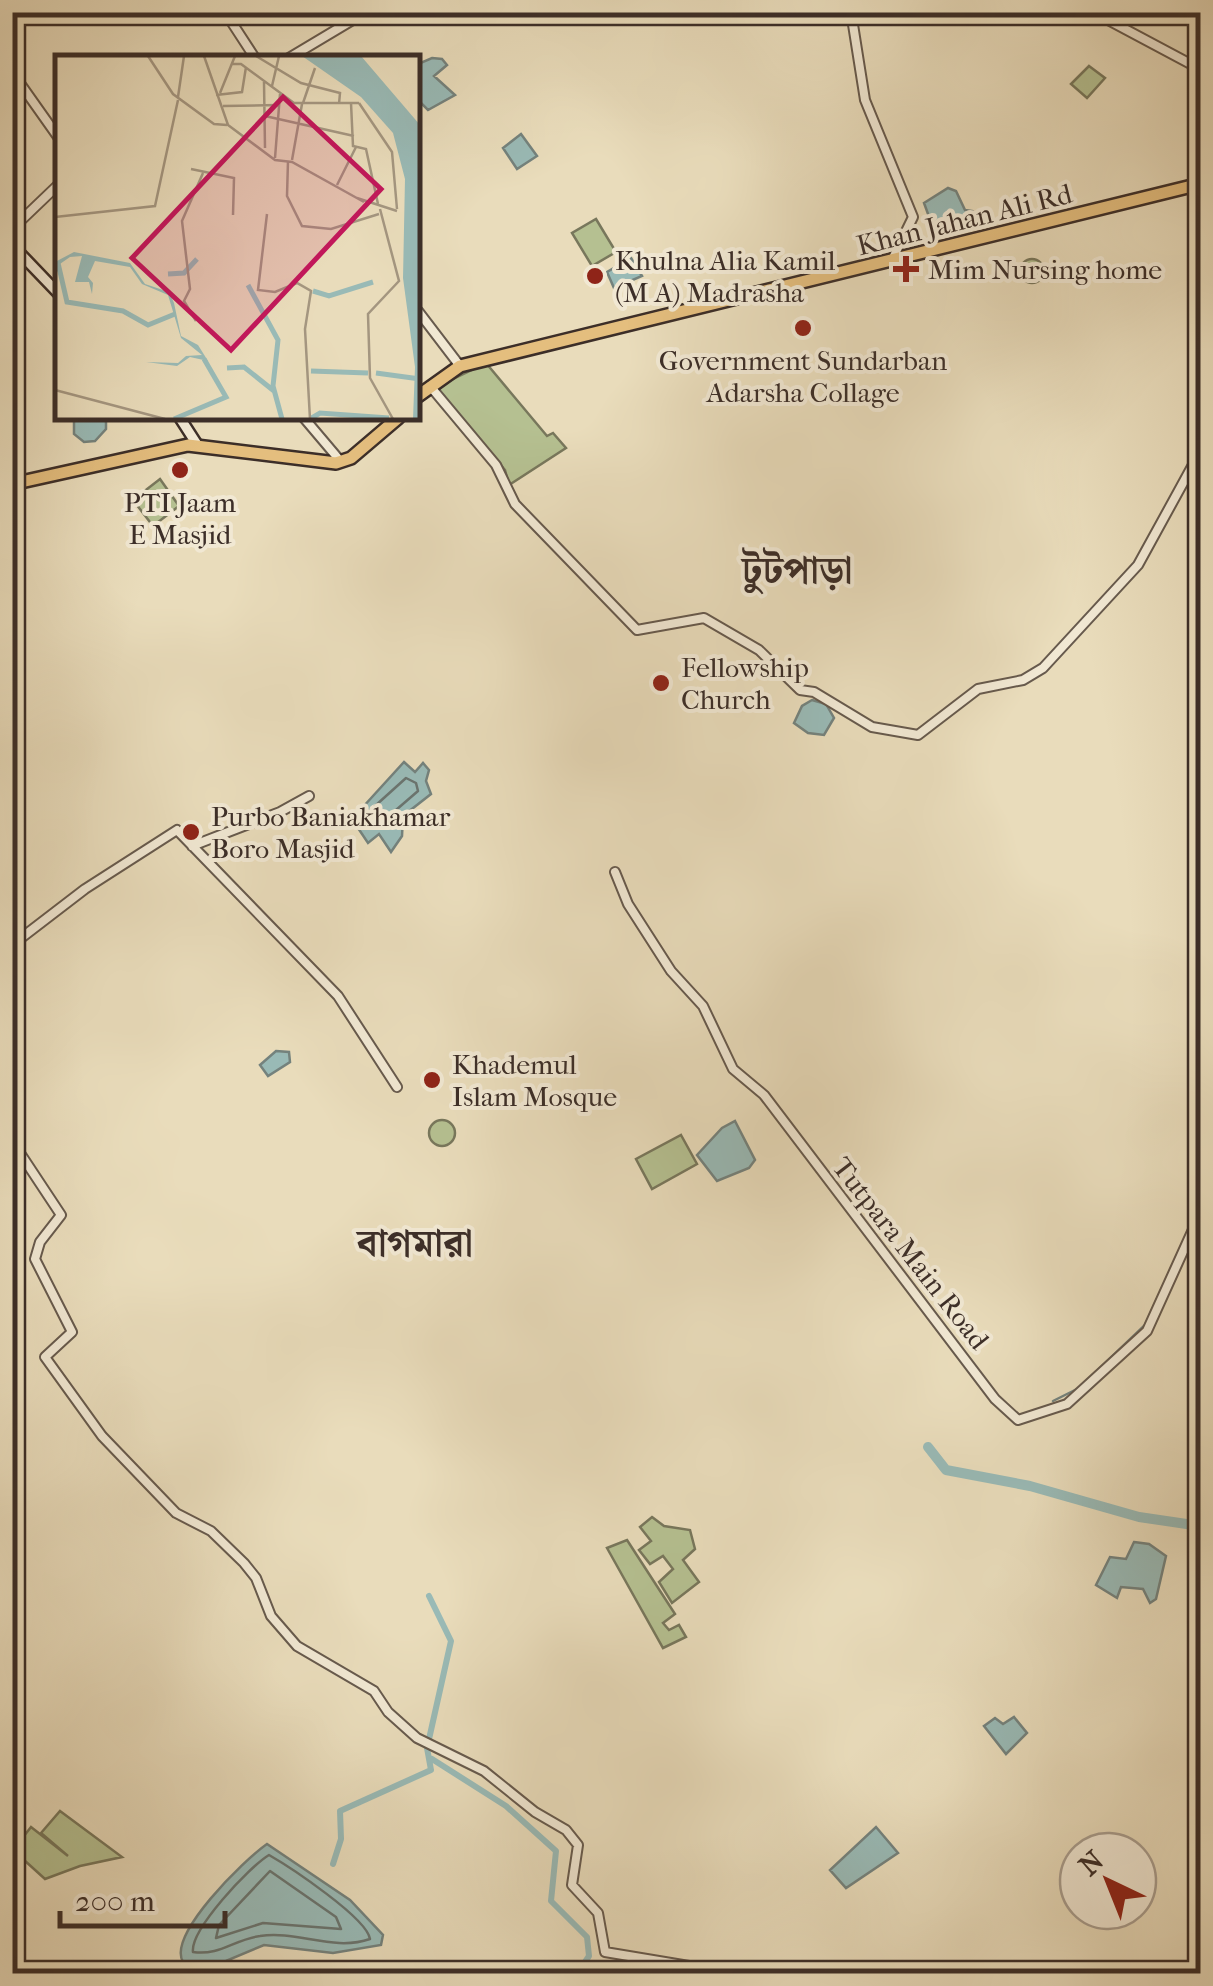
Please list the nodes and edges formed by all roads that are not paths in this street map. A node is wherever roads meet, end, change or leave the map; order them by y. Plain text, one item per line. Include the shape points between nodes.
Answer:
1 (226, 12) edge
2 (366, 12) edge
3 (852, 12) edge
4 (1093, 12) edge
5 (253, 55) edge
6 (294, 55) edge
7 (1200, 70) edge
8 (14, 79) edge
9 (55, 133) edge
10 (1200, 184) edge
11 (55, 188) edge
12 (1182, 188) junction
13 (12, 229) edge
14 (12, 244) edge
15 (893, 258) junction
16 (55, 290) edge
17 (420, 314) edge
18 (460, 366) junction
19 (431, 388) junction
20 (420, 396) edge
21 (182, 420) edge
22 (306, 420) edge
23 (391, 420) edge
24 (392, 420) edge
25 (198, 442) junction
26 (1200, 452) edge
27 (336, 457) junction
28 (12, 483) edge
29 (309, 796) dead end
30 (192, 846) junction
31 (615, 872) dead end
32 (12, 944) edge
33 (397, 1087) dead end
34 (12, 1141) edge
35 (1200, 1214) edge
36 (760, 1974) edge

1 - 5 street
2 - 6 street
3 - 15 street via 865,100 913,217
4 - 7 street
8 - 9 street
10 - 12 highway, Khan Jahan Ali Rd
11 - 13 street
12 - 15 highway, Khan Jahan Ali Rd
12 - 19 highway, Khan Jahan Ali Rd via 461,370
14 - 16 main road
15 - 18 highway, Khan Jahan Ali Rd
17 - 18 street
18 - 19 highway, Khan Jahan Ali Rd
19 - 20 highway, Khan Jahan Ali Rd
19 - 26 street via 496,464 516,504 637,630 704,618 758,650 800,690 872,727 918,735 978,689 1023,680 1043,668 1138,565
21 - 25 main road
22 - 27 street
23 - 27 highway
24 - 25 highway via 336,464
25 - 27 highway
25 - 28 highway
29 - 30 street
30 - 32 street via 176,830
30 - 33 street via 338,996
31 - 35 street, Tutpara Main Road via 671,971 704,1006 733,1068 764,1095 995,1399 1018,1420 1067,1404 1146,1331
34 - 36 street via 61,1215 35,1259 72,1332 45,1357 102,1436 176,1512 211,1531 244,1562 287,1636 374,1690 388,1712 422,1740 484,1771 566,1830 578,1845 572,1885 598,1914 605,1952

